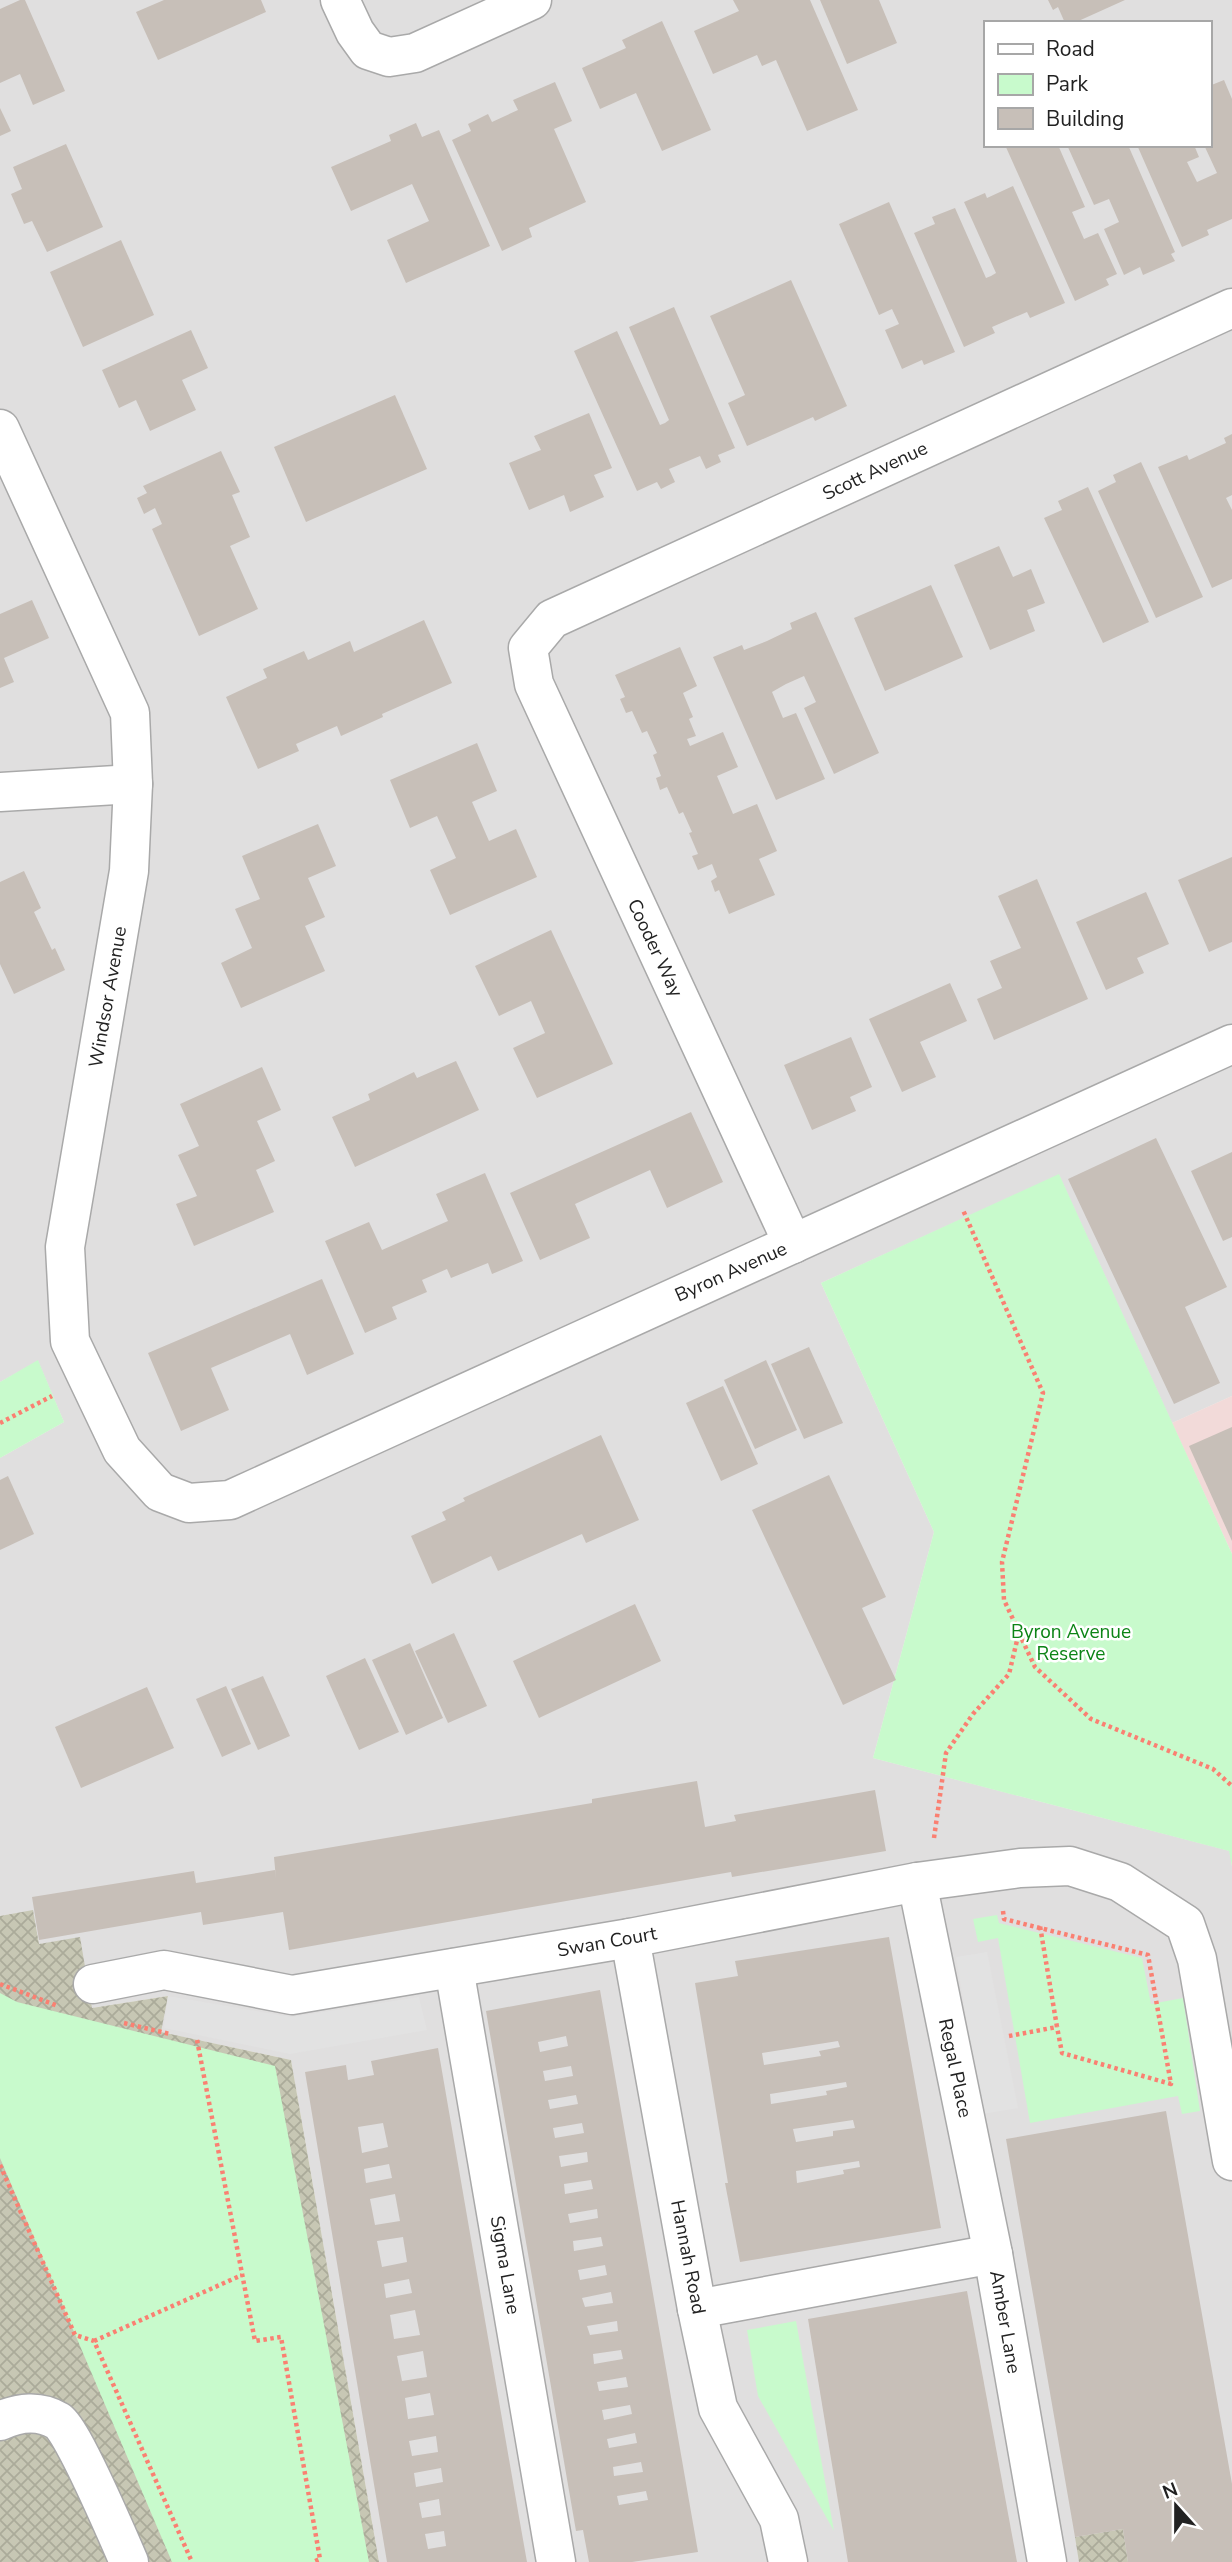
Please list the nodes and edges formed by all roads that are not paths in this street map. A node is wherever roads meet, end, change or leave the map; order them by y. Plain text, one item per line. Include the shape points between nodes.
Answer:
1 (340, 0) edge
2 (532, 0) edge
3 (1232, 308) edge
4 (0, 429) edge
5 (528, 648) joint
6 (132, 784) junction
7 (0, 792) edge
8 (1232, 1044) edge
9 (793, 1244) junction
10 (230, 1500) joint
11 (916, 1882) junction
12 (630, 1938) junction
13 (454, 1968) junction
14 (93, 1984) dead end
15 (1232, 2161) edge
16 (993, 2254) junction
17 (697, 2309) junction
18 (0, 2421) edge
19 (129, 2562) edge
20 (556, 2562) edge
21 (788, 2562) edge
22 (1047, 2562) edge

1 - 2 street via 368,50 389,57 415,53
3 - 5 street, Scott Avenue via 552,619
4 - 6 street, Windsor Avenue via 130,713
5 - 9 street, Cooder Way via 534,684
6 - 7 street
6 - 10 street, Windsor Avenue via 129,871 65,1247 70,1341 122,1450 160,1492 189,1503
8 - 9 street, Byron Avenue
9 - 10 street, Byron Avenue
11 - 12 street, Swan Court
11 - 15 street, Swan Court via 1070,1866 1120,1882 1185,1924 1197,1959
11 - 16 street, Regal Place
12 - 13 street, Swan Court
12 - 17 street, Hannah Road
13 - 14 street, Swan Court via 292,1995 164,1970
13 - 20 street, Sigma Lane
16 - 17 street, Amber Lane
16 - 22 street, Amber Lane
17 - 21 street, Hannah Road via 718,2408 779,2519
18 - 19 street via 39,2412 60,2422

